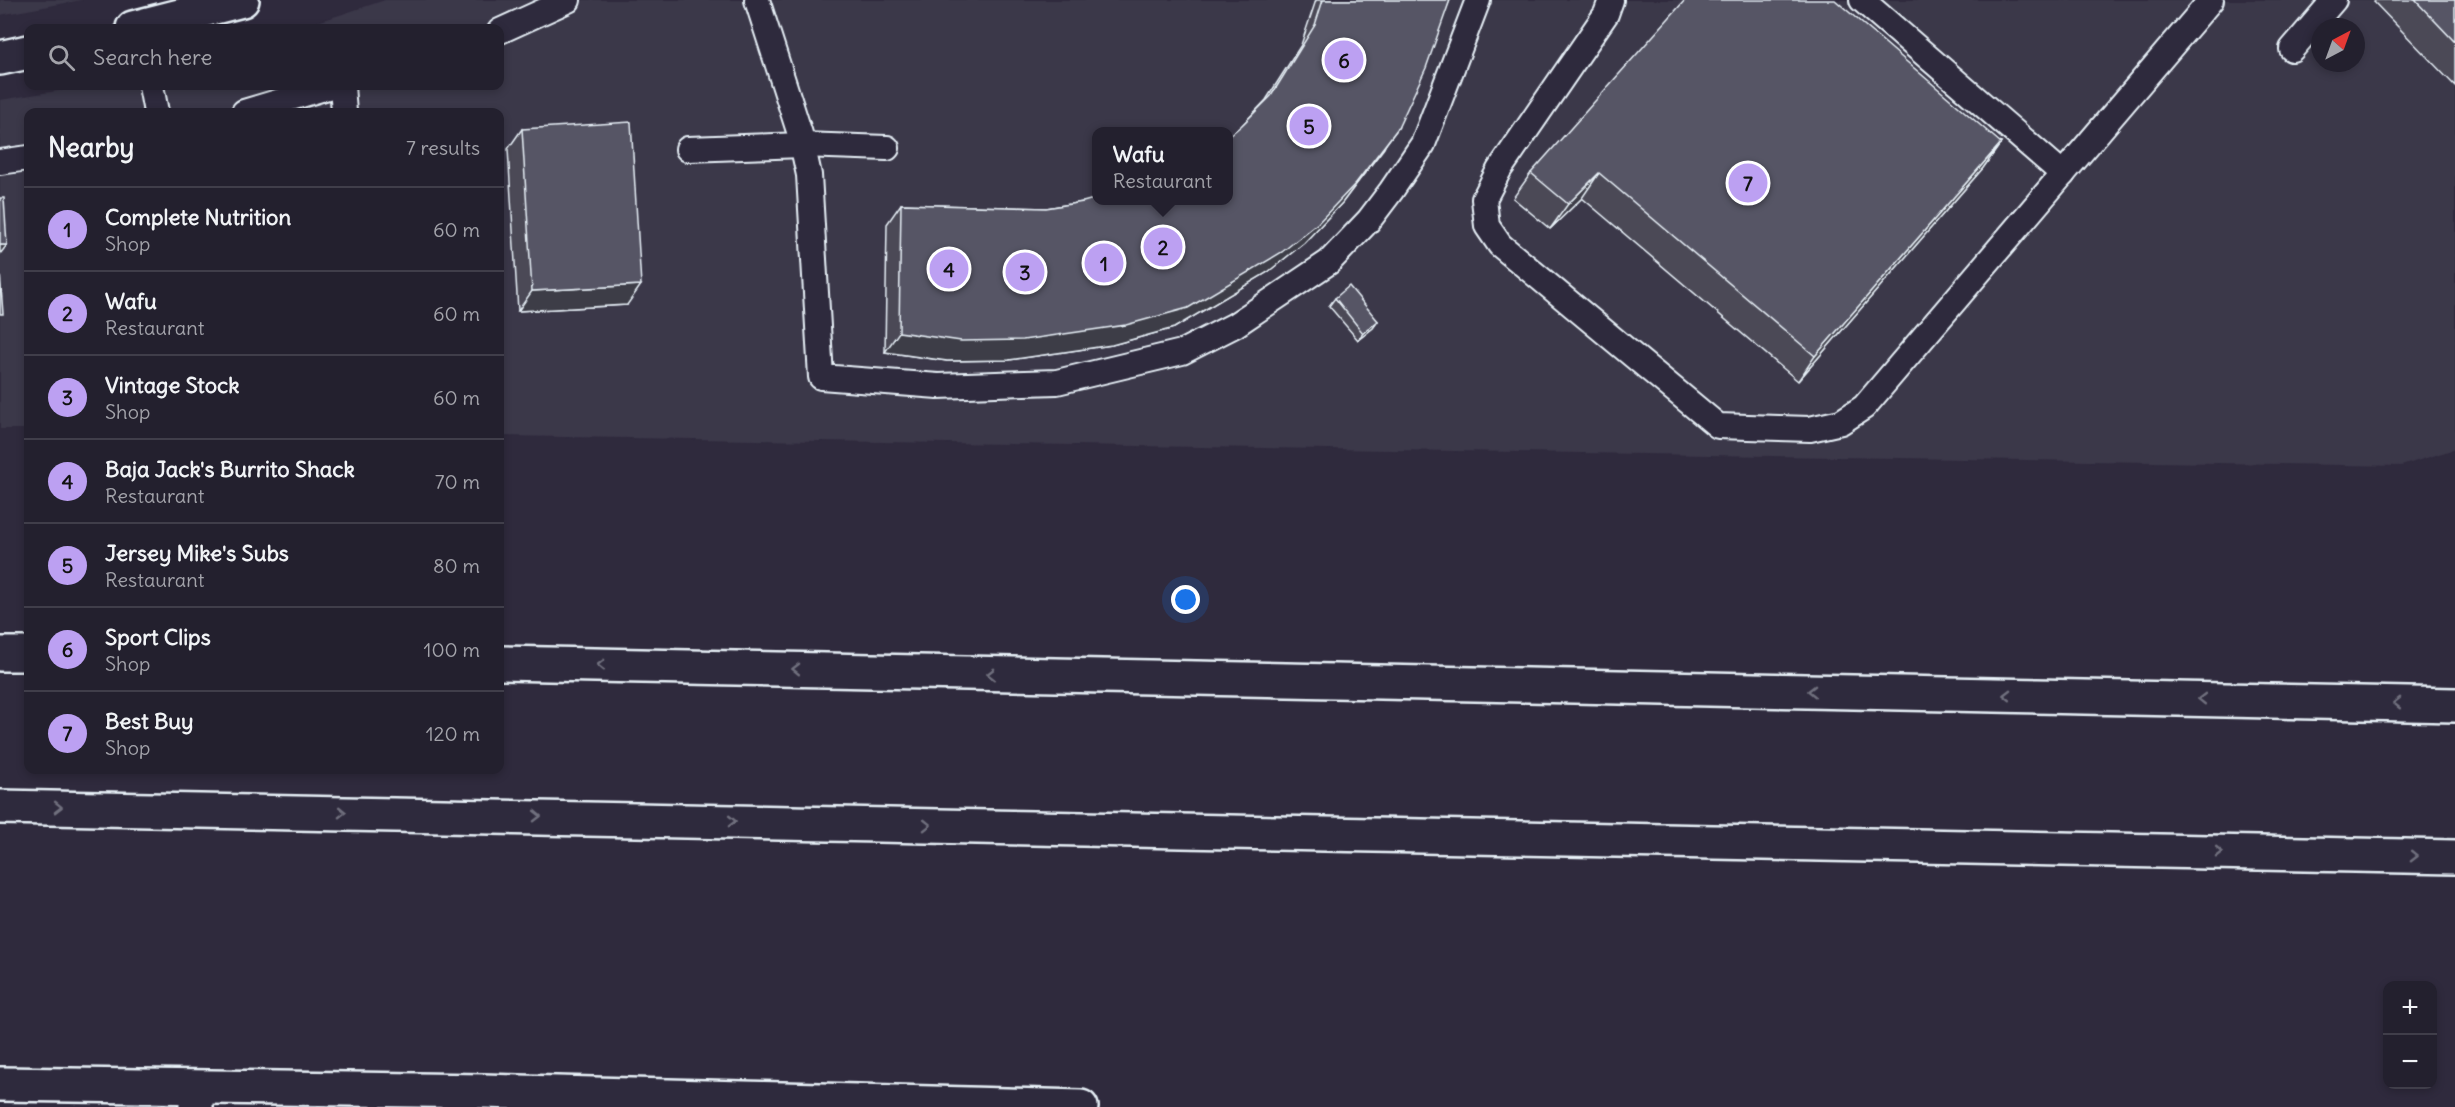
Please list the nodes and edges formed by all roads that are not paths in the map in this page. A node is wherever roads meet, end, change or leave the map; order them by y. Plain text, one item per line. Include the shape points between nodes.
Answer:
1 (242, 0) edge
2 (568, 0) edge
3 (758, 0) edge
4 (1478, 0) edge
5 (1611, 0) edge
6 (1862, 0) edge
7 (2211, 0) edge
8 (2334, 0) edge
9 (149, 21) edge
10 (504, 29) edge
11 (2292, 49) dead end
12 (24, 53) edge
13 (0, 58) edge
14 (152, 90) edge
15 (318, 90) edge
16 (342, 90) edge
17 (155, 108) edge
18 (257, 108) edge
19 (344, 108) edge
20 (802, 145) junction
21 (887, 148) dead end
22 (688, 149) dead end
23 (24, 159) edge
24 (0, 162) edge
25 (2063, 174) junction
26 (0, 654) edge
27 (24, 654) edge
28 (504, 663) edge
29 (2455, 705) edge
30 (0, 807) edge
31 (2455, 857) edge
32 (0, 1084) edge
33 (196, 1098) edge
34 (517, 1100) edge
35 (1080, 1107) edge

1 - 9 main road
2 - 10 lane
3 - 20 lane
4 - 20 lane via 1422,144 1369,220 1329,262 1235,325 1182,352 1057,382 938,386 821,377 809,175
5 - 25 lane via 1606,14 1499,170 1484,200 1487,226 1500,245 1718,426 1810,429 1840,422 1863,407
6 - 25 lane
7 - 25 lane
8 - 11 lane
12 - 13 main road
14 - 17 lane
15 - 18 lane
16 - 19 lane
20 - 21 lane
20 - 22 lane
23 - 24 lane
26 - 27 main road
29 -> 28 main road
30 -> 31 main road
32 - 33 main road
33 - 34 main road
34 - 35 main road

